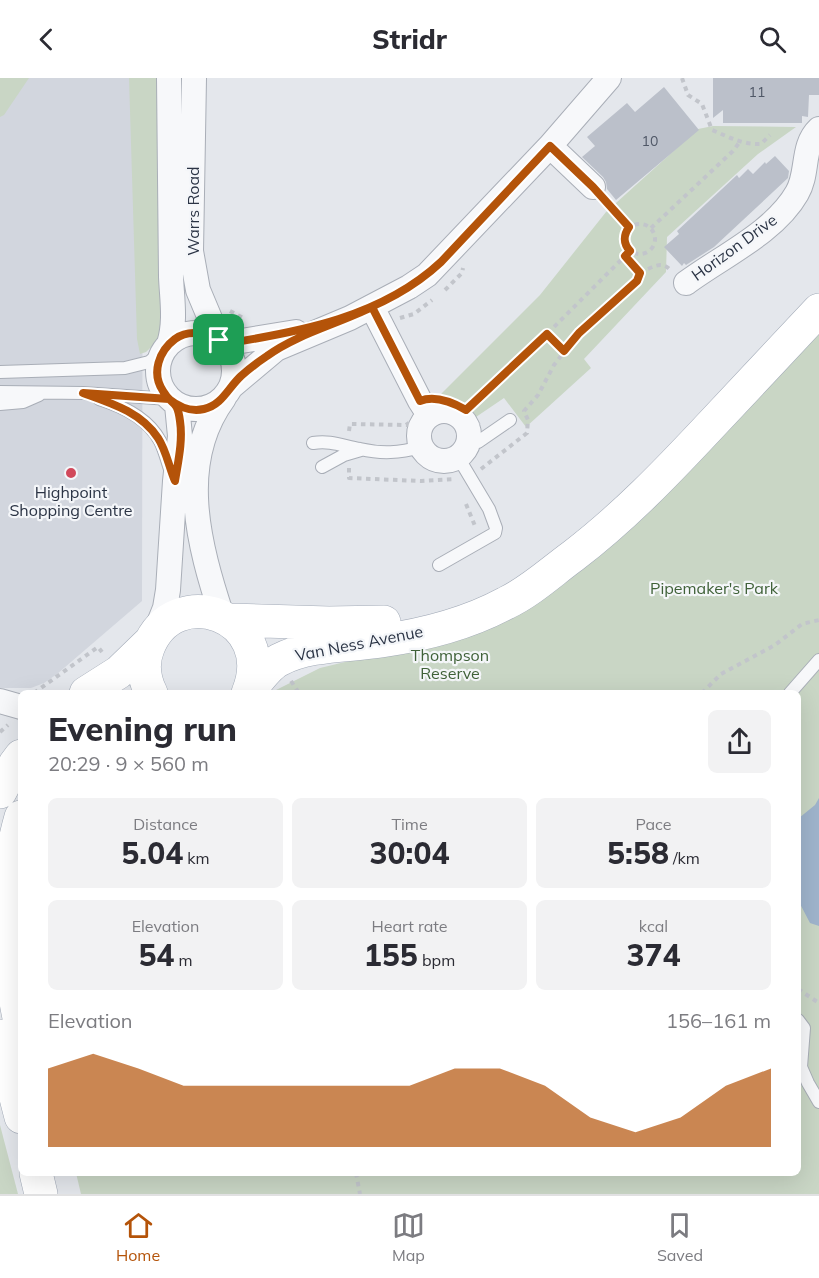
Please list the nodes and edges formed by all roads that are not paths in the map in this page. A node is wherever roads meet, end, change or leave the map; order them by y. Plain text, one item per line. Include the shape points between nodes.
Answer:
1 (169, 78) edge
2 (194, 78) edge
3 (609, 78) edge
4 (819, 129) edge
5 (550, 146) junction
6 (812, 175) edge
7 (593, 187) road end
8 (686, 283) road end
9 (372, 307) junction
10 (819, 310) edge
11 (221, 342) junction
12 (165, 348) junction
13 (0, 372) edge
14 (229, 391) junction
15 (0, 392) edge
16 (43, 393) junction
17 (83, 393) junction
18 (173, 402) junction
19 (0, 404) edge
20 (425, 408) junction
21 (510, 420) dead end
22 (313, 443) dead end
23 (421, 447) junction
24 (463, 449) junction
25 (349, 450) junction
26 (322, 467) dead end
27 (175, 481) junction
28 (500, 502) dead end
29 (489, 509) junction
30 (573, 556) junction
31 (439, 565) dead end
32 (225, 618) junction
33 (153, 637) junction
34 (819, 660) edge
35 (91, 690) edge
36 (150, 690) edge
37 (249, 690) edge
38 (250, 690) edge
39 (793, 690) edge
40 (0, 701) edge
41 (18, 706) edge
42 (18, 760) edge
43 (0, 792) edge
44 (18, 825) edge
45 (18, 1014) edge
46 (801, 1024) edge
47 (0, 1036) edge
48 (801, 1050) edge
49 (801, 1067) edge
50 (819, 1102) edge
51 (18, 1105) edge
52 (37, 1176) edge
53 (56, 1176) edge
54 (41, 1194) edge
55 (60, 1194) edge

1 - 12 street, Warrs Road via 174,305 172,333
2 - 11 street, Warrs Road via 193,268 201,299
3 - 5 street
4 - 6 street, Horizon Drive via 809,143
5 - 7 street
5 - 9 street via 427,275
6 - 8 street, Horizon Drive via 777,217
9 - 11 street via 306,330
9 - 14 street via 276,349 243,374
9 - 20 street
10 - 30 main road, Van Ness Avenue via 636,503
11 - 12 street via 206,334 193,333 180,336
11 - 14 street via 234,363
12 - 13 lane via 149,362 125,368
12 - 18 street via 157,372 162,391
14 - 18 street via 215,405 203,409 190,410
14 - 32 street via 204,436 195,494 205,561
15 - 16 lane
16 - 17 lane
16 - 19 lane via 23,402
17 - 18 lane
17 - 27 lane via 138,416 158,438
18 - 27 street via 180,436
20 - 23 street via 418,430
20 - 24 street via 458,415 468,428
21 - 24 lane
22 - 25 lane via 324,441
23 - 24 street via 428,456 446,462
23 - 25 lane via 400,453
24 - 29 lane
25 - 26 lane
27 - 33 street via 168,590
28 - 29 lane
29 - 31 lane via 495,533
30 - 32 main road, Van Ness Avenue via 526,583 474,605 421,618 329,623
30 - 38 main road, Van Ness Avenue via 535,586 476,617 383,641 292,655 268,668
32 - 33 main road, Van Ness Avenue via 193,612 166,623
32 - 37 main road via 240,629 253,653 254,674
33 - 35 main road, Van Ness Avenue via 119,672
33 - 36 main road via 144,671
34 - 39 lane
40 - 41 street
42 - 43 main road
44 - 45 main road via 4,873 2,927
46 - 48 lane
47 - 51 main road
49 - 50 lane
52 - 54 main road
53 - 55 main road

